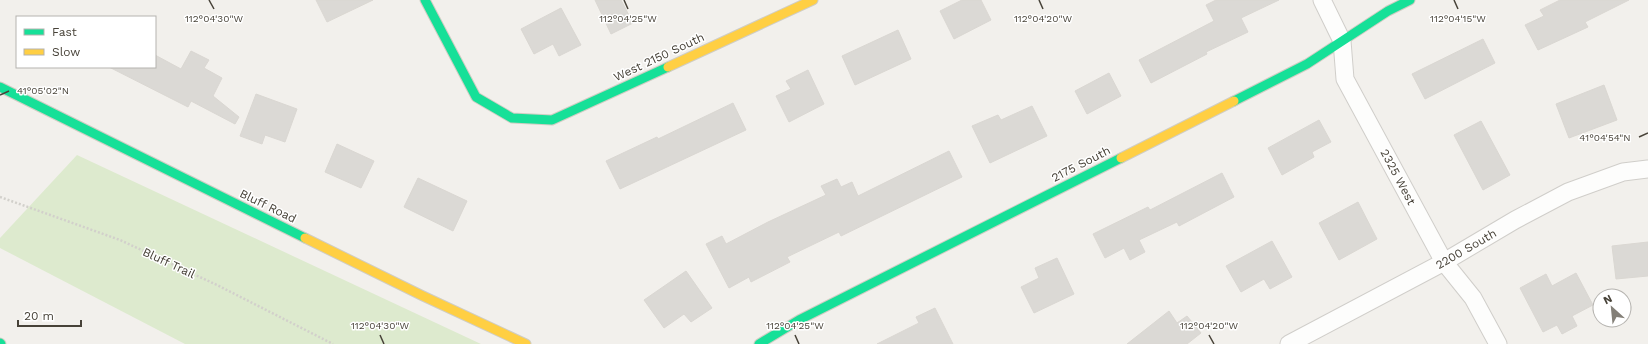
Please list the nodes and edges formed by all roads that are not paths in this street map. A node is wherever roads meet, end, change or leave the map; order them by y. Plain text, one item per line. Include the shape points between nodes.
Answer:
1 (425, 0) edge
2 (813, 0) edge
3 (1322, 0) edge
4 (1410, 0) edge
5 (1342, 41) junction
6 (0, 87) edge
7 (1648, 169) edge
8 (1444, 262) junction
9 (526, 344) edge
10 (759, 344) edge
11 (1289, 344) edge
12 (1498, 344) edge

1 - 2 street, West 2150 South via 476,97 512,118 552,120
3 - 5 street, 2325 West
4 - 5 street, 2175 South
5 - 8 street, 2325 West via 1345,79
5 - 10 street, 2175 South via 1307,64 799,320
6 - 9 street, Bluff Road via 422,296
7 - 8 street, 2200 South via 1623,172 1568,192
8 - 11 street, 2200 South
8 - 12 street, 2325 West via 1473,298

